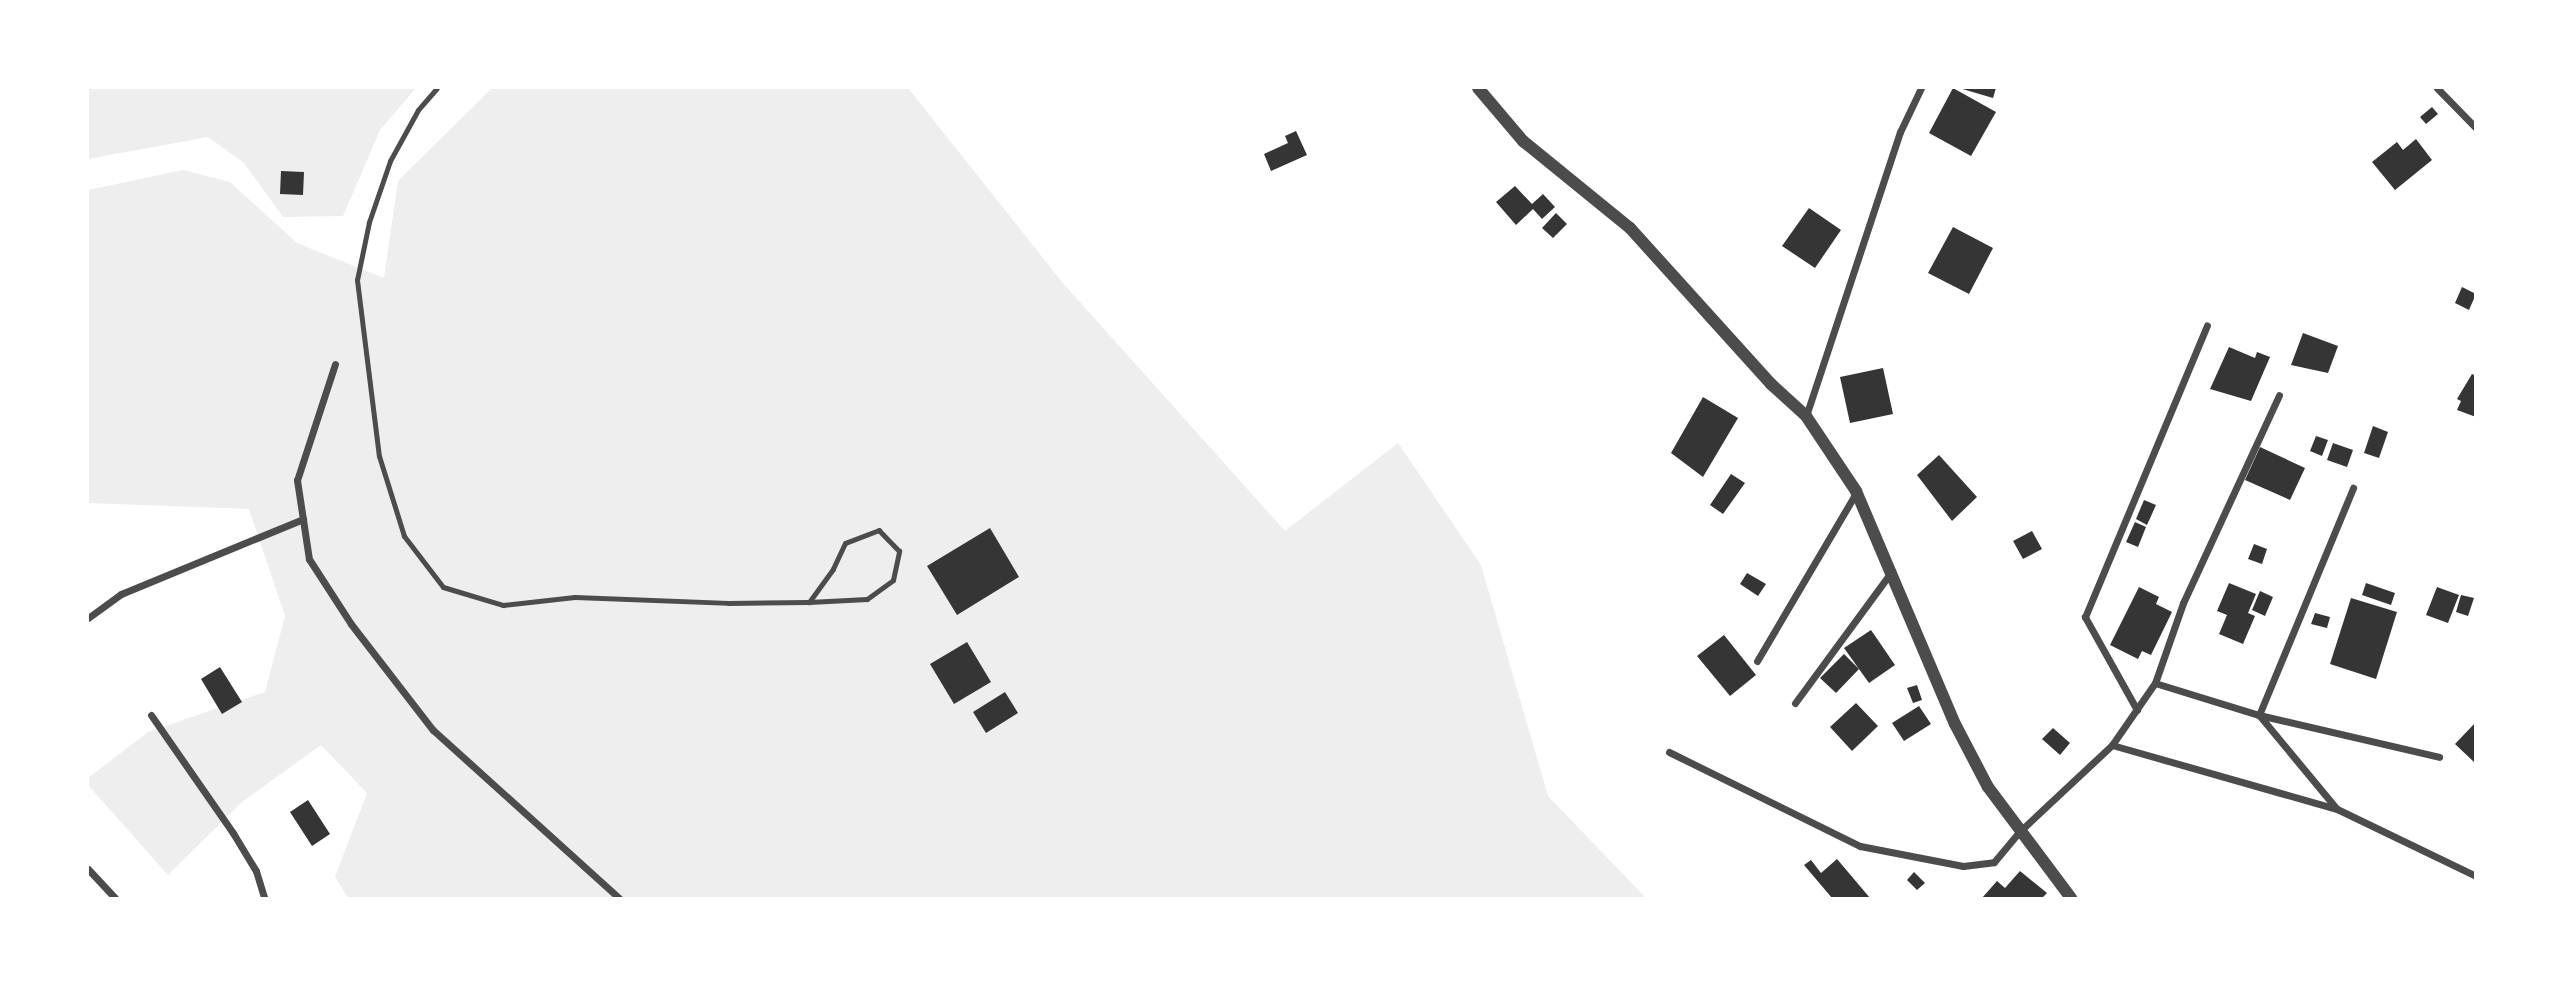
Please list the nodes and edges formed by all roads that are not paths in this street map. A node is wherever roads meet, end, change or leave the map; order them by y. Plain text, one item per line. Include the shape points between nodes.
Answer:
1 (437, 88) edge
2 (1478, 88) edge
3 (1921, 88) edge
4 (2437, 88) edge
5 (2476, 128) edge
6 (2207, 325) dead end
7 (335, 364) dead end
8 (2279, 395) dead end
9 (1806, 416) junction
10 (2353, 488) dead end
11 (1856, 491) junction
12 (303, 519) junction
13 (1893, 570) junction
14 (809, 602) junction
15 (88, 618) edge
16 (1757, 661) dead end
17 (2155, 683) junction
18 (1795, 703) dead end
19 (2137, 710) junction
20 (151, 715) dead end
21 (2259, 715) junction
22 (2112, 745) junction
23 (1669, 752) dead end
24 (2439, 757) dead end
25 (2337, 809) junction
26 (2019, 832) junction
27 (88, 869) edge
28 (2476, 876) edge
29 (115, 898) edge
30 (264, 898) edge
31 (619, 898) edge
32 (2071, 898) edge

1 - 14 lane via 390,160 369,222 358,280 379,456 404,536 443,587 503,605 575,597
2 - 9 street via 1523,141 1630,228 1771,384
3 - 9 street via 1900,132
4 - 5 street
6 - 19 street via 2085,617
7 - 12 street via 297,480
8 - 17 street via 2183,603
9 - 11 street
10 - 21 street
11 - 13 street
11 - 16 street
12 - 15 street via 121,594
12 - 31 street via 309,559 351,624 433,730
13 - 18 street
13 - 26 street via 1955,724 1988,787
14 - 14 lane via 867,599 893,580 899,551 879,530 845,543
17 - 19 street
17 - 21 street
19 - 22 street
20 - 30 street via 233,833 256,871
21 - 24 street
21 - 25 street
22 - 25 street
22 - 26 street
23 - 26 street via 1860,846 1963,866 1994,862
25 - 28 street
26 - 32 street
27 - 29 street

